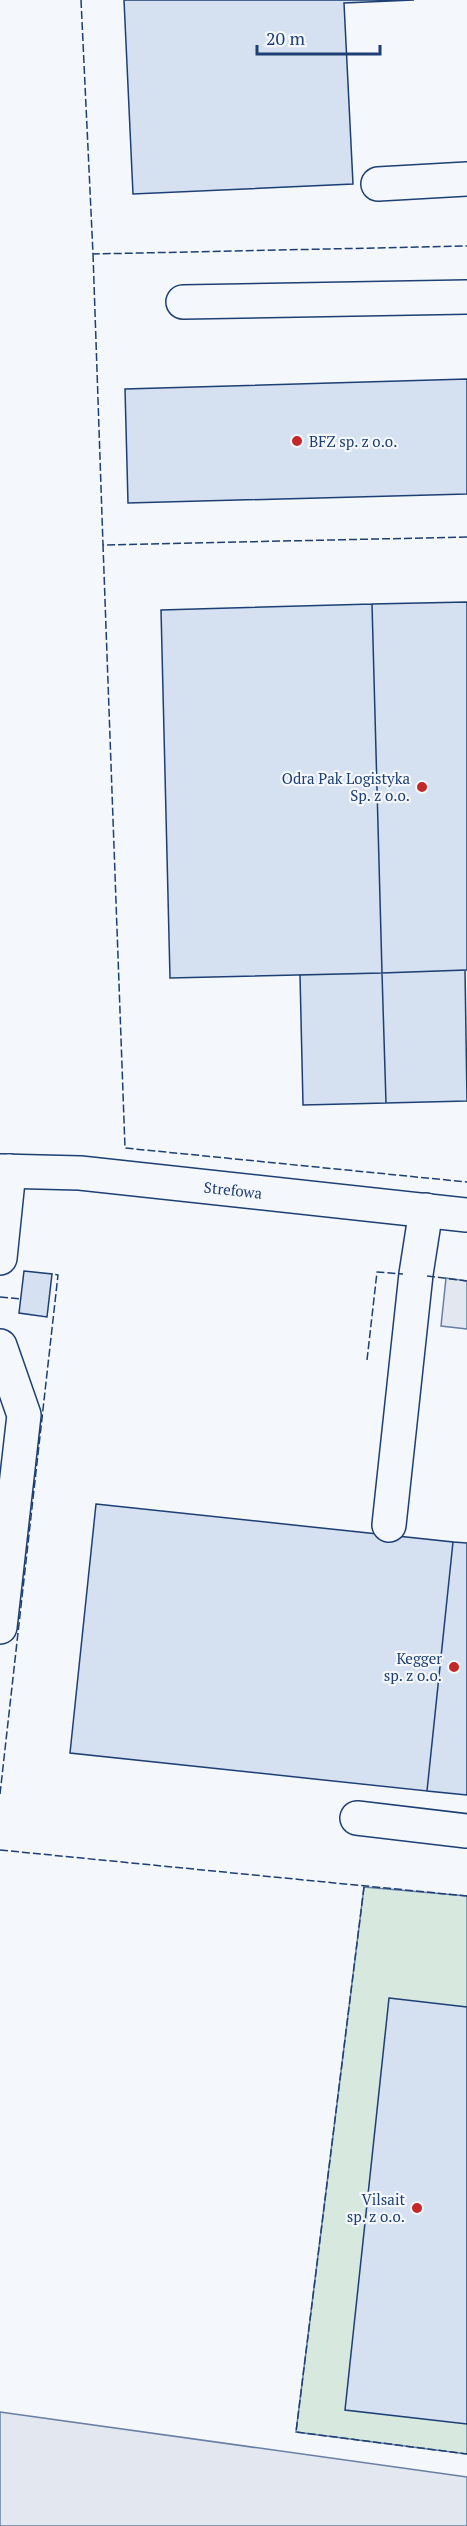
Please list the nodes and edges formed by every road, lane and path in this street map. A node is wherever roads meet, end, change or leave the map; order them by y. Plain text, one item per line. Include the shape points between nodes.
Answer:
1 (467, 179) edge
2 (378, 184) dead end
3 (467, 297) edge
4 (183, 302) dead end
5 (4, 1171) edge
6 (426, 1210) junction
7 (467, 1215) edge
8 (0, 1258) edge
9 (0, 1346) edge
10 (7, 1502) edge
11 (389, 1525) dead end
12 (5, 1539) edge
13 (0, 1628) edge
14 (357, 1818) dead end
15 (467, 1831) edge

1 - 2 street
3 - 4 street
5 - 6 street, Strefowa via 80,1173
5 - 8 street
6 - 7 street, Strefowa
6 - 11 street
9 - 10 street via 24,1415
10 - 12 street
12 - 13 street
14 - 15 street

